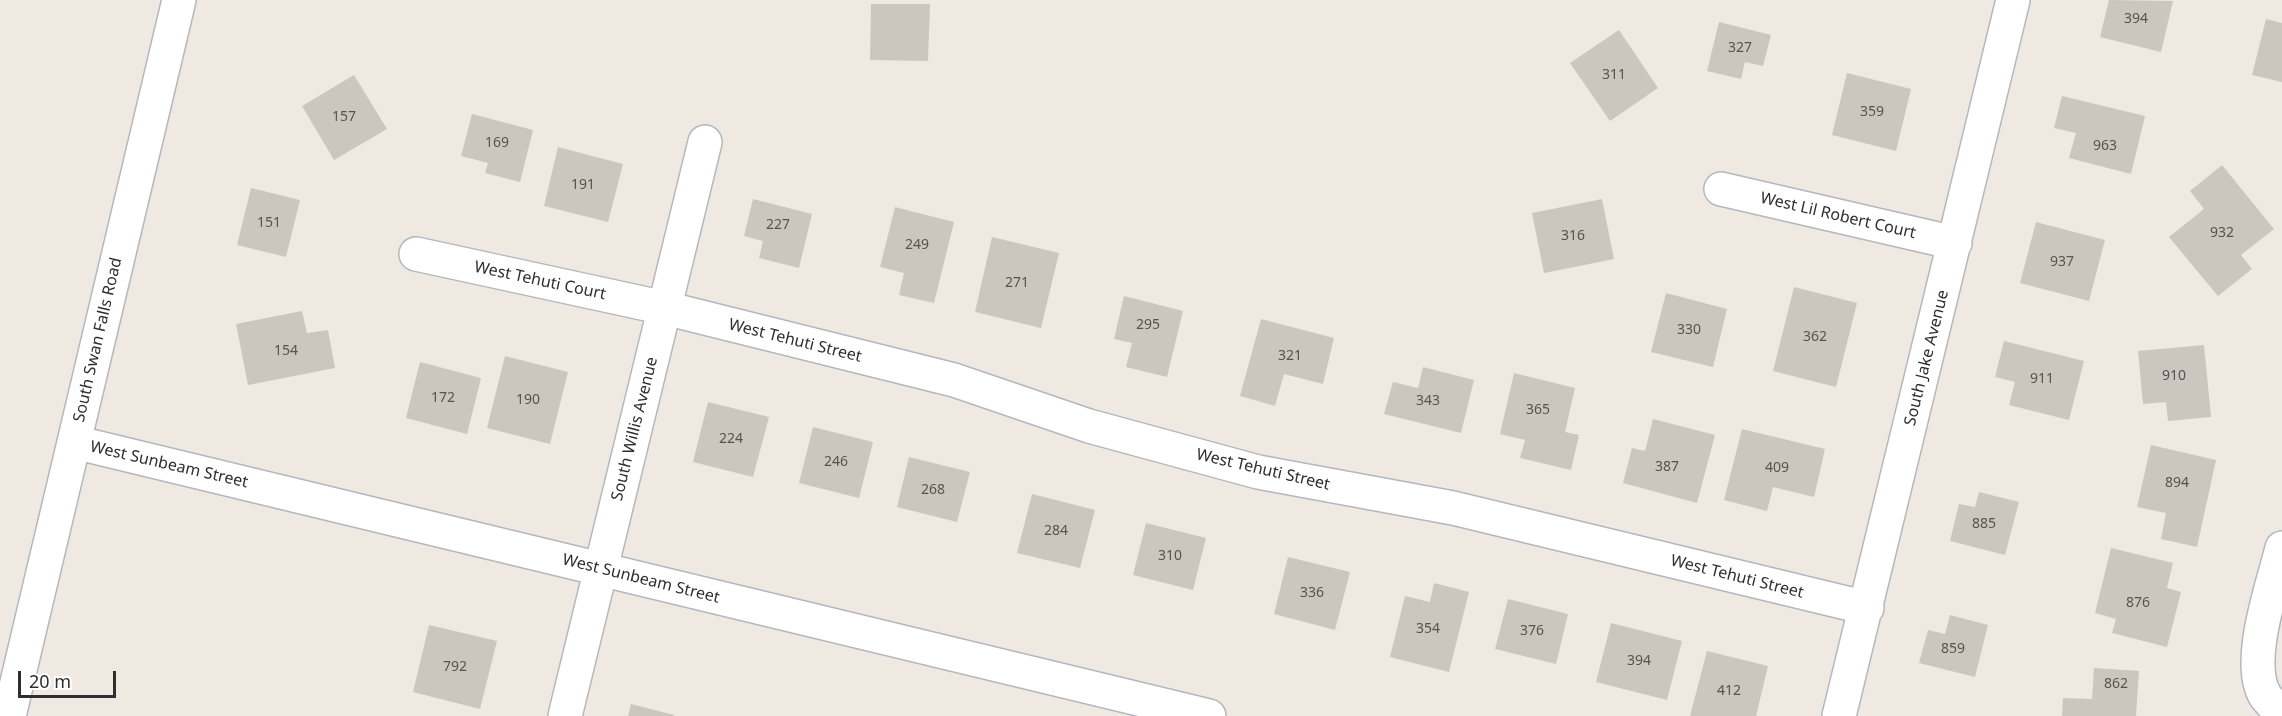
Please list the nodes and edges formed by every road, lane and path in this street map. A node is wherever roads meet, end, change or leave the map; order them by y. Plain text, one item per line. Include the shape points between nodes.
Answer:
1 (179, 0) edge
2 (2013, 0) edge
3 (705, 142) dead end
4 (1721, 189) dead end
5 (1955, 243) junction
6 (416, 254) dead end
7 (665, 308) junction
8 (74, 442) junction
9 (2282, 548) edge
10 (600, 569) junction
11 (1867, 608) junction
12 (2274, 705) edge
13 (9, 716) edge
14 (565, 716) edge
15 (1209, 716) edge
16 (1839, 716) edge

1 - 8 street, South Swan Falls Road
2 - 5 street, South Jake Avenue
3 - 7 street, South Willis Avenue
4 - 5 street, West Lil Robert Court
5 - 11 street, South Jake Avenue
6 - 7 street, West Tehuti Court
7 - 10 street, South Willis Avenue
7 - 11 street, West Tehuti Street via 954,380 1089,426 1258,472 1453,508
8 - 10 street, West Sunbeam Street
8 - 13 street, South Swan Falls Road
9 - 12 street via 2257,650 2258,672
10 - 14 street, South Willis Avenue
10 - 15 street, West Sunbeam Street
11 - 16 street, South Jake Avenue

